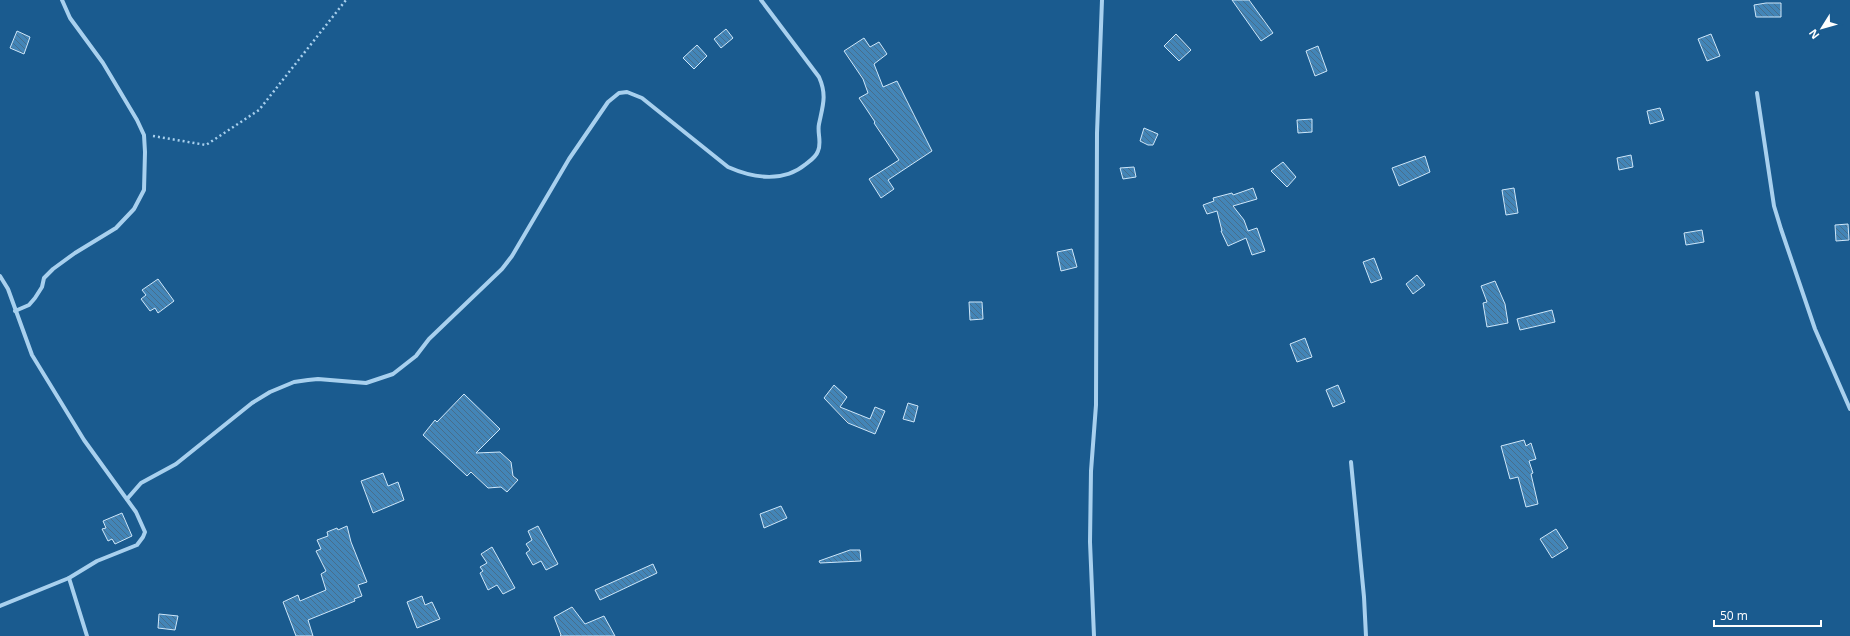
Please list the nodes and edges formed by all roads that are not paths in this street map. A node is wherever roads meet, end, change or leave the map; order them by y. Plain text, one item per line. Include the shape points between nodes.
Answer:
1 (62, 0) edge
2 (761, 0) edge
3 (1102, 0) edge
4 (1757, 93) dead end
5 (0, 276) edge
6 (15, 312) junction
7 (1850, 409) edge
8 (1351, 462) dead end
9 (127, 499) junction
10 (69, 578) junction
11 (0, 606) edge
12 (87, 636) edge
13 (1094, 636) edge
14 (1366, 636) edge

1 - 6 street via 70,18 122,93 144,135 144,190 134,209 116,228 75,252 53,269 44,278 32,302
2 - 9 street via 824,87 825,97 818,127 820,141 818,151 812,160 785,176 744,174 728,167 642,98 626,92 619,93 608,102 570,159 502,269 430,339 410,363 393,374 366,383 318,379 294,382 270,392 252,403 176,464 141,483
3 - 13 street via 1097,133 1096,405 1091,471 1090,542
4 - 7 street via 1774,206 1815,329
5 - 6 street via 8,289
6 - 9 street via 32,355 84,440
8 - 14 street
9 - 10 street via 142,523 145,532 143,537 137,545 96,561
10 - 11 street
10 - 12 street

